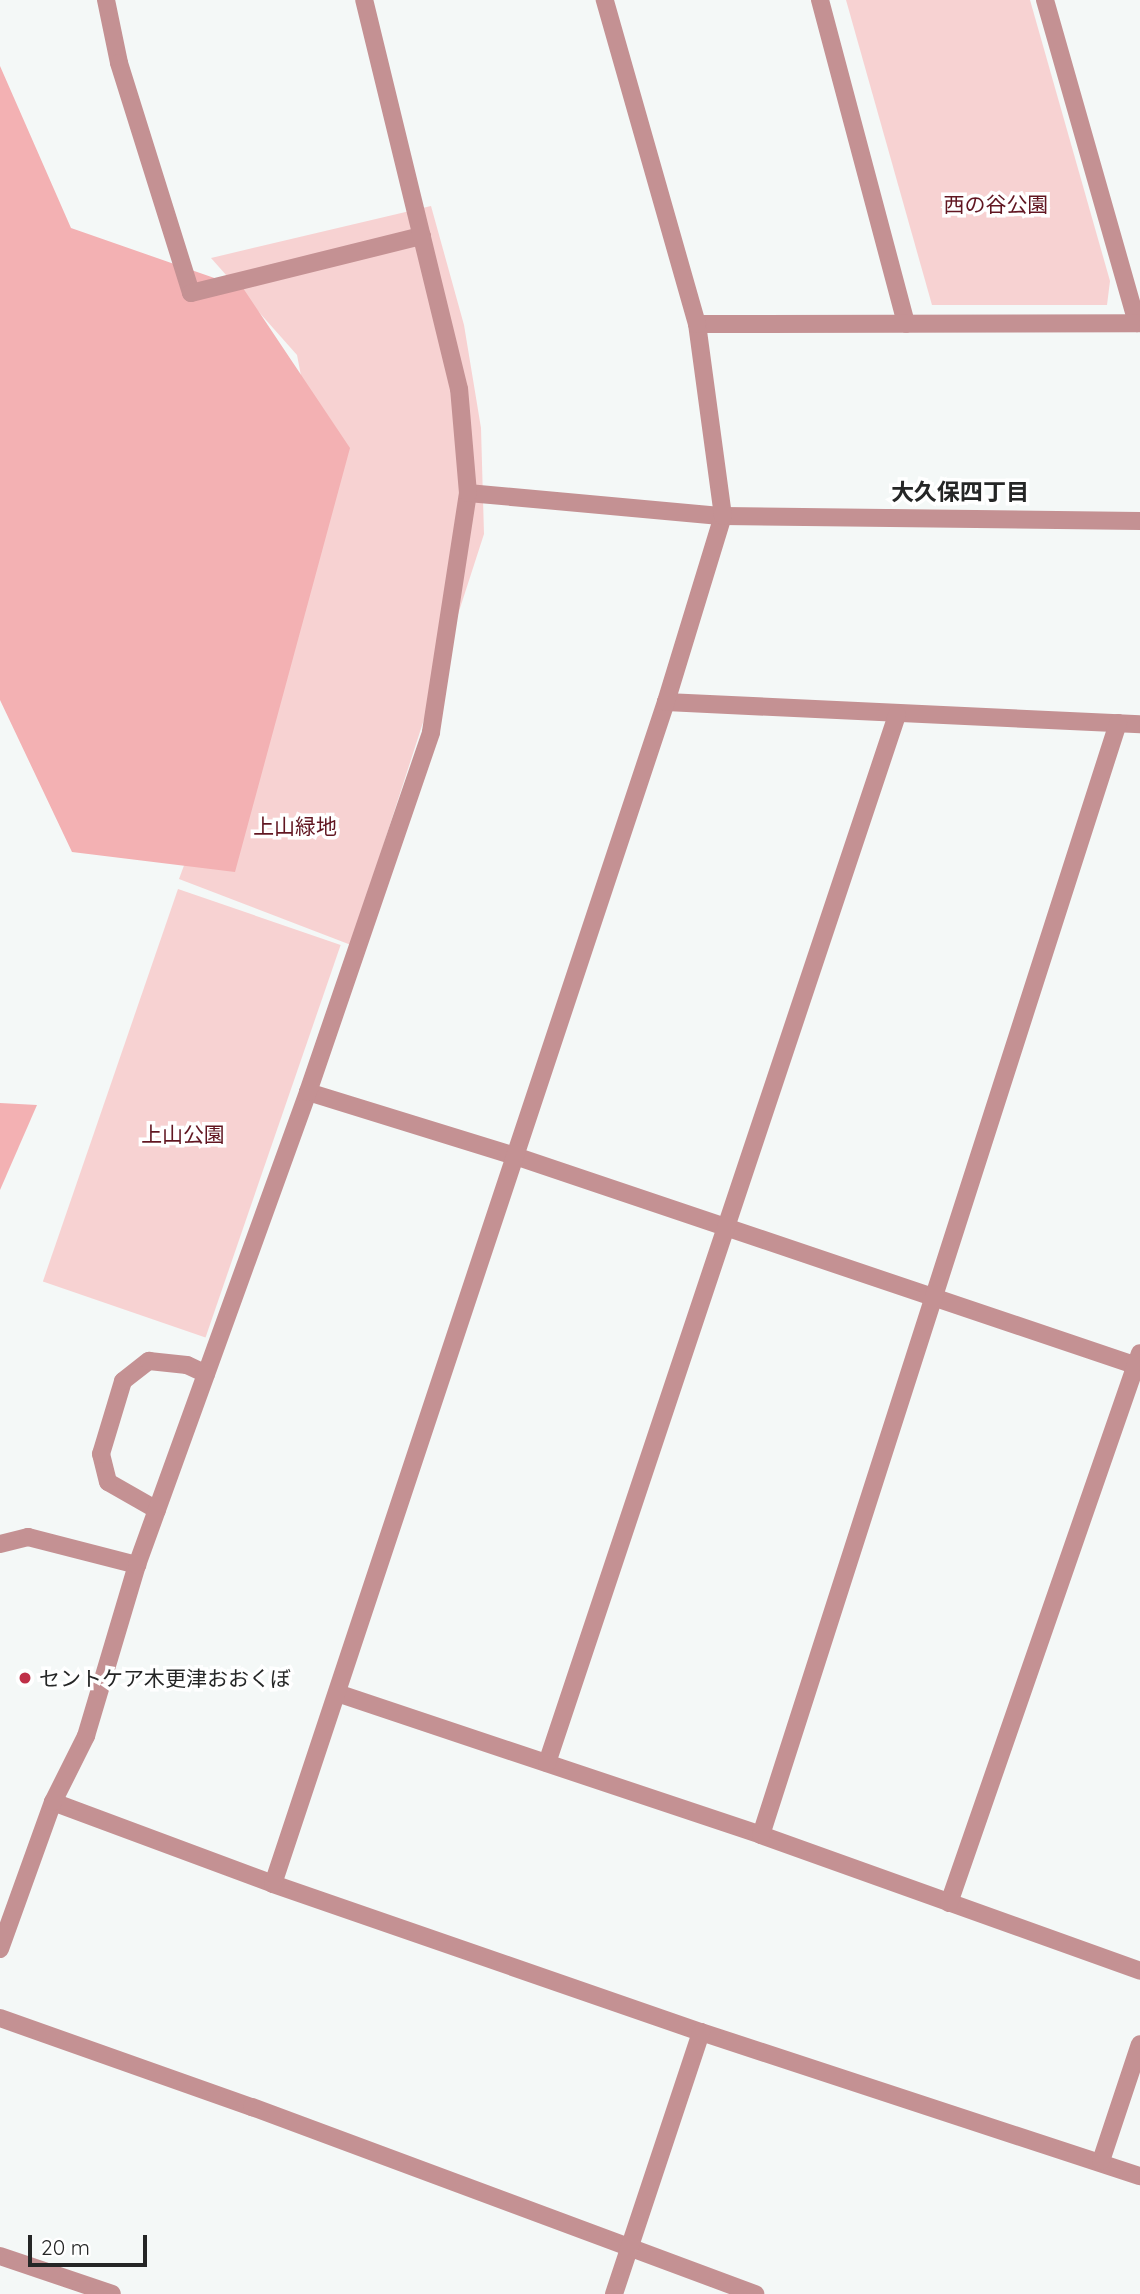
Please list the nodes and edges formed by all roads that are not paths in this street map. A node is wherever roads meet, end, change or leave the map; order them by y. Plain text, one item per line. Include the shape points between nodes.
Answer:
1 (106, 0) edge
2 (364, 0) edge
3 (605, 0) edge
4 (820, 0) edge
5 (1045, 0) edge
6 (422, 236) junction
7 (1138, 323) edge
8 (697, 324) junction
9 (906, 324) junction
10 (468, 493) junction
11 (723, 516) junction
12 (1140, 521) edge
13 (666, 702) junction
14 (897, 715) junction
15 (1118, 723) junction
16 (1140, 724) edge
17 (308, 1092) junction
18 (515, 1156) junction
19 (725, 1228) junction
20 (933, 1299) junction
21 (1138, 1362) edge
22 (206, 1374) junction
23 (157, 1510) junction
24 (0, 1544) edge
25 (137, 1565) junction
26 (337, 1693) junction
27 (547, 1763) junction
28 (53, 1802) junction
29 (761, 1835) junction
30 (273, 1884) junction
31 (949, 1903) junction
32 (0, 1949) edge
33 (1140, 1970) edge
34 (0, 2018) edge
35 (701, 2032) junction
36 (1140, 2044) edge
37 (1101, 2161) junction
38 (1140, 2176) edge
39 (630, 2245) junction
40 (0, 2256) edge
41 (112, 2294) edge
42 (614, 2294) edge
43 (755, 2294) edge

1 - 6 street via 119,64 191,293
2 - 6 street
3 - 8 street
4 - 9 street
5 - 7 street
6 - 10 street via 459,389
7 - 9 street
8 - 9 street
8 - 11 street
10 - 11 street
10 - 17 street via 431,732
11 - 12 street
11 - 13 street
13 - 14 street
13 - 18 street
14 - 15 street
14 - 19 street
15 - 16 street
15 - 20 street
17 - 18 street
17 - 22 street
18 - 19 street
18 - 26 street
19 - 20 street
19 - 27 street
20 - 21 street
20 - 29 street
21 - 31 street
22 - 23 street
22 - 23 street via 187,1365 149,1361 123,1381 100,1454 108,1482
23 - 25 street
24 - 25 street via 28,1537
25 - 28 street via 86,1736
26 - 27 street
26 - 30 street
27 - 29 street
28 - 30 street
28 - 32 street
29 - 31 street
30 - 35 street
31 - 33 street
34 - 39 street
35 - 37 street
35 - 39 street
36 - 37 street
37 - 38 street
39 - 42 street
39 - 43 street
40 - 41 street

